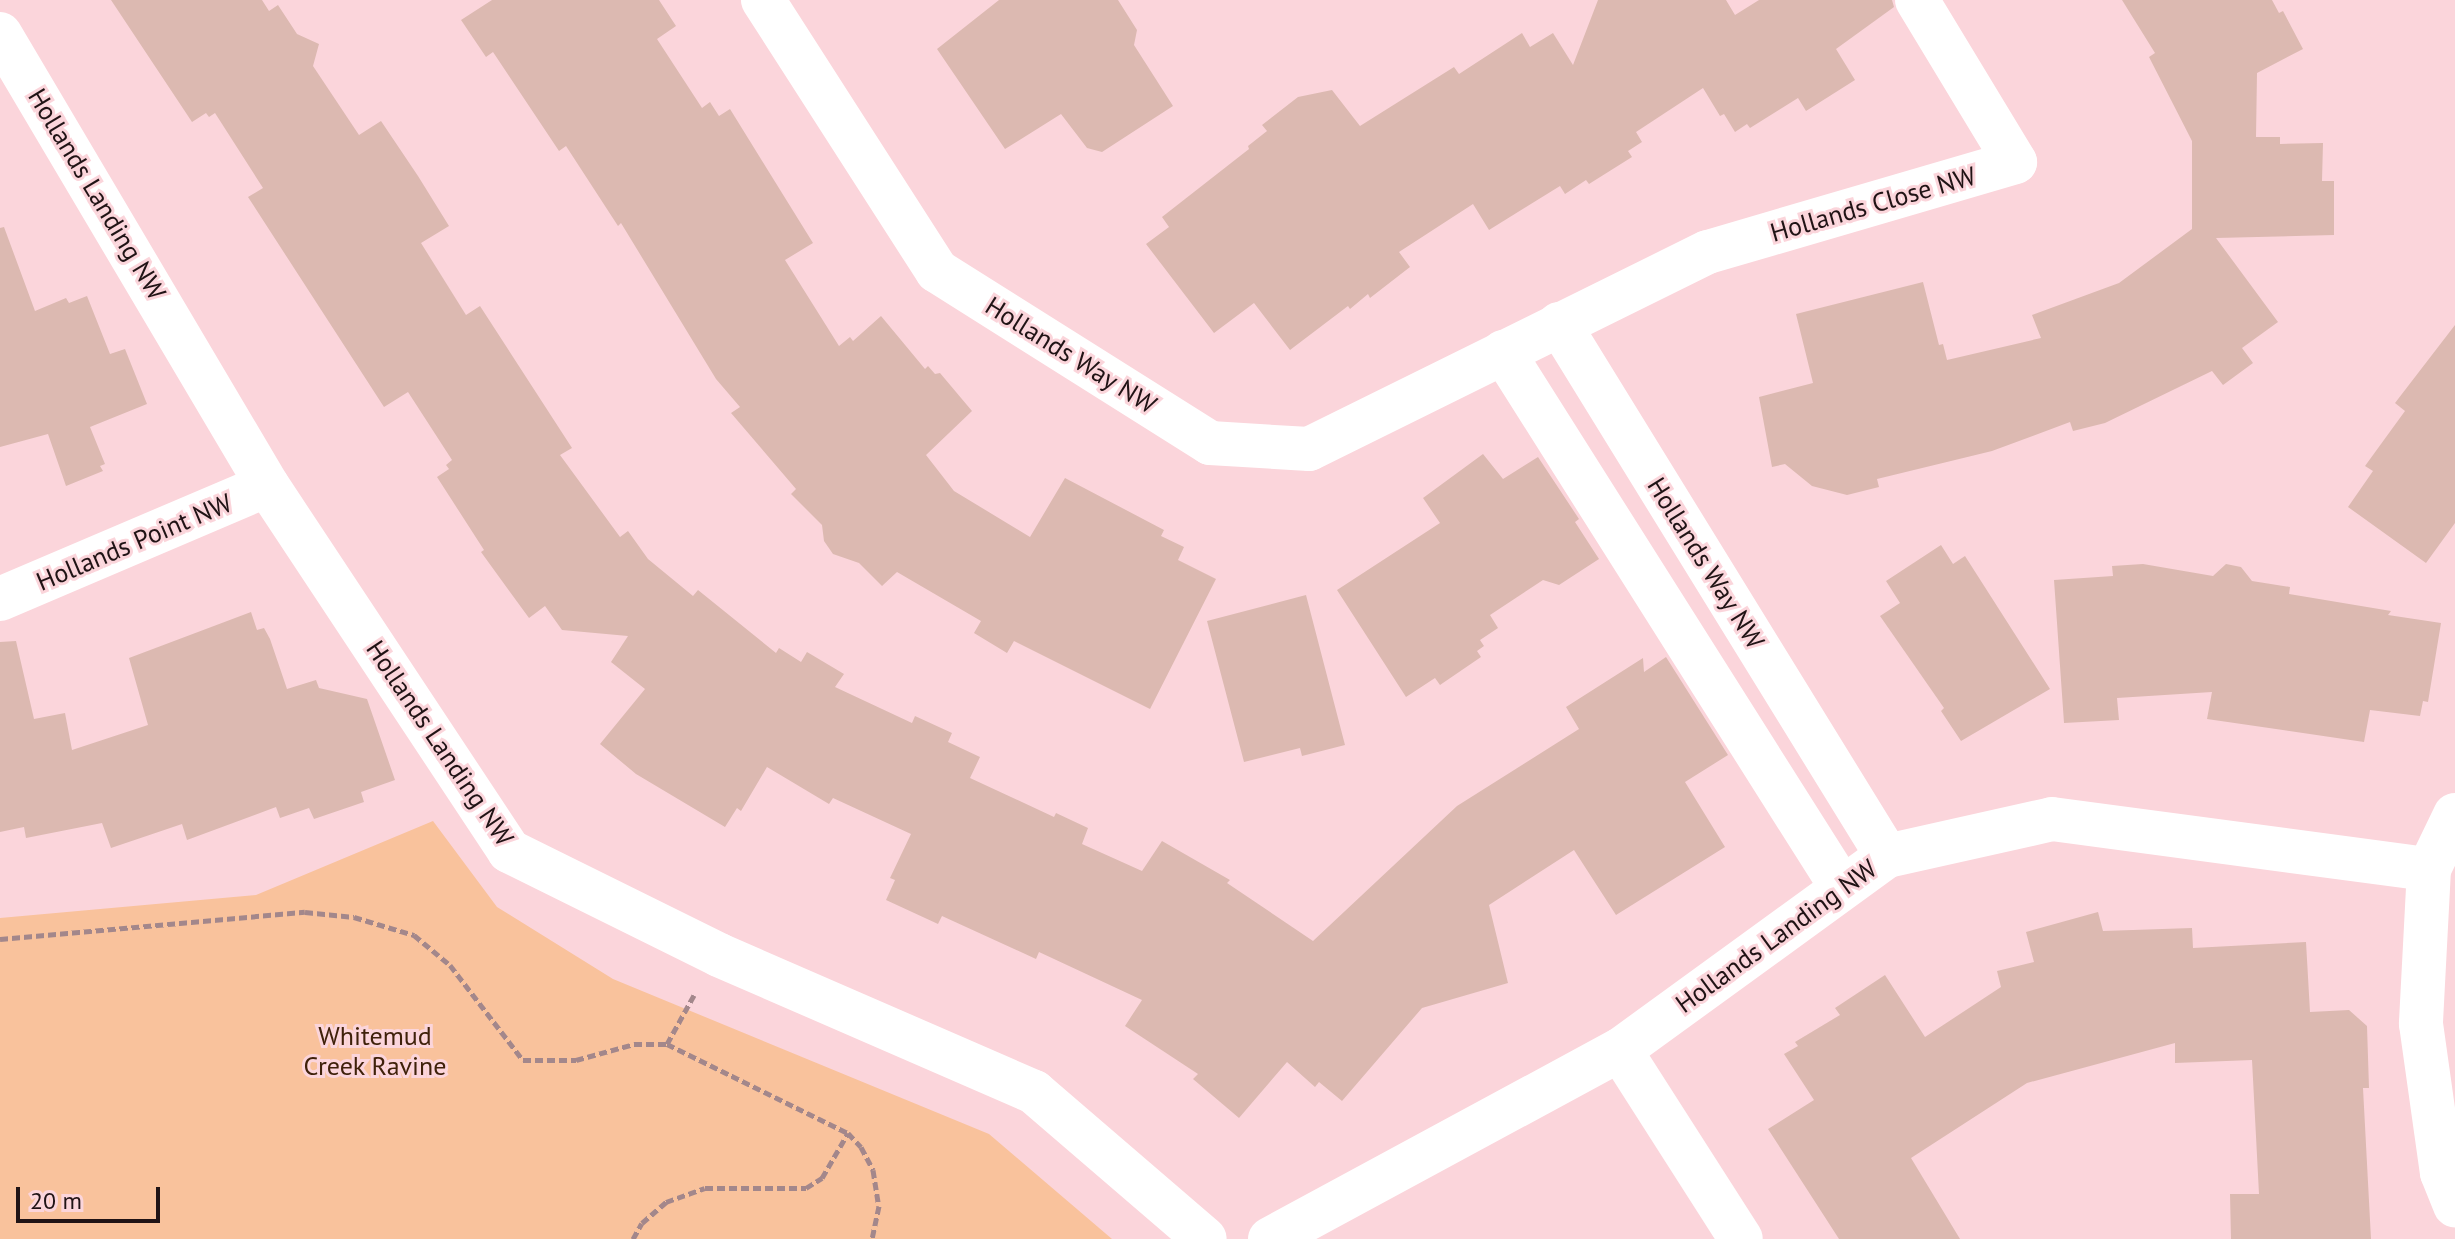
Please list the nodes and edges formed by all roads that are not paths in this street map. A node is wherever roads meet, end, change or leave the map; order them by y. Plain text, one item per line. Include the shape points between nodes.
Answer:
1 (763, 0) edge
2 (1917, 0) edge
3 (0, 34) edge
4 (1559, 324) junction
5 (1503, 352) junction
6 (267, 485) junction
7 (0, 599) edge
8 (2455, 815) edge
9 (1887, 856) junction
10 (2429, 869) junction
11 (1842, 888) junction
12 (1620, 1050) junction
13 (2455, 1206) edge
14 (1205, 1239) edge
15 (1270, 1239) edge
16 (1741, 1239) edge

1 - 5 street, Hollands Way NW via 937,271 1210,443 1309,449
2 - 4 street, Hollands Close NW via 2015,162 1708,252
3 - 6 street, Hollands Landing NW
4 - 5 street, Hollands Way NW
4 - 9 street, Hollands Way NW
5 - 11 street
6 - 7 street, Hollands Point NW
6 - 14 street, Hollands Landing NW via 509,851 719,955 1034,1092
8 - 10 street
9 - 10 street, Hollands Landing NW via 2052,819
9 - 11 street, Hollands Landing NW
10 - 13 street via 2421,1024 2442,1173
11 - 12 street, Hollands Landing NW
12 - 15 street, Hollands Landing NW
12 - 16 street

